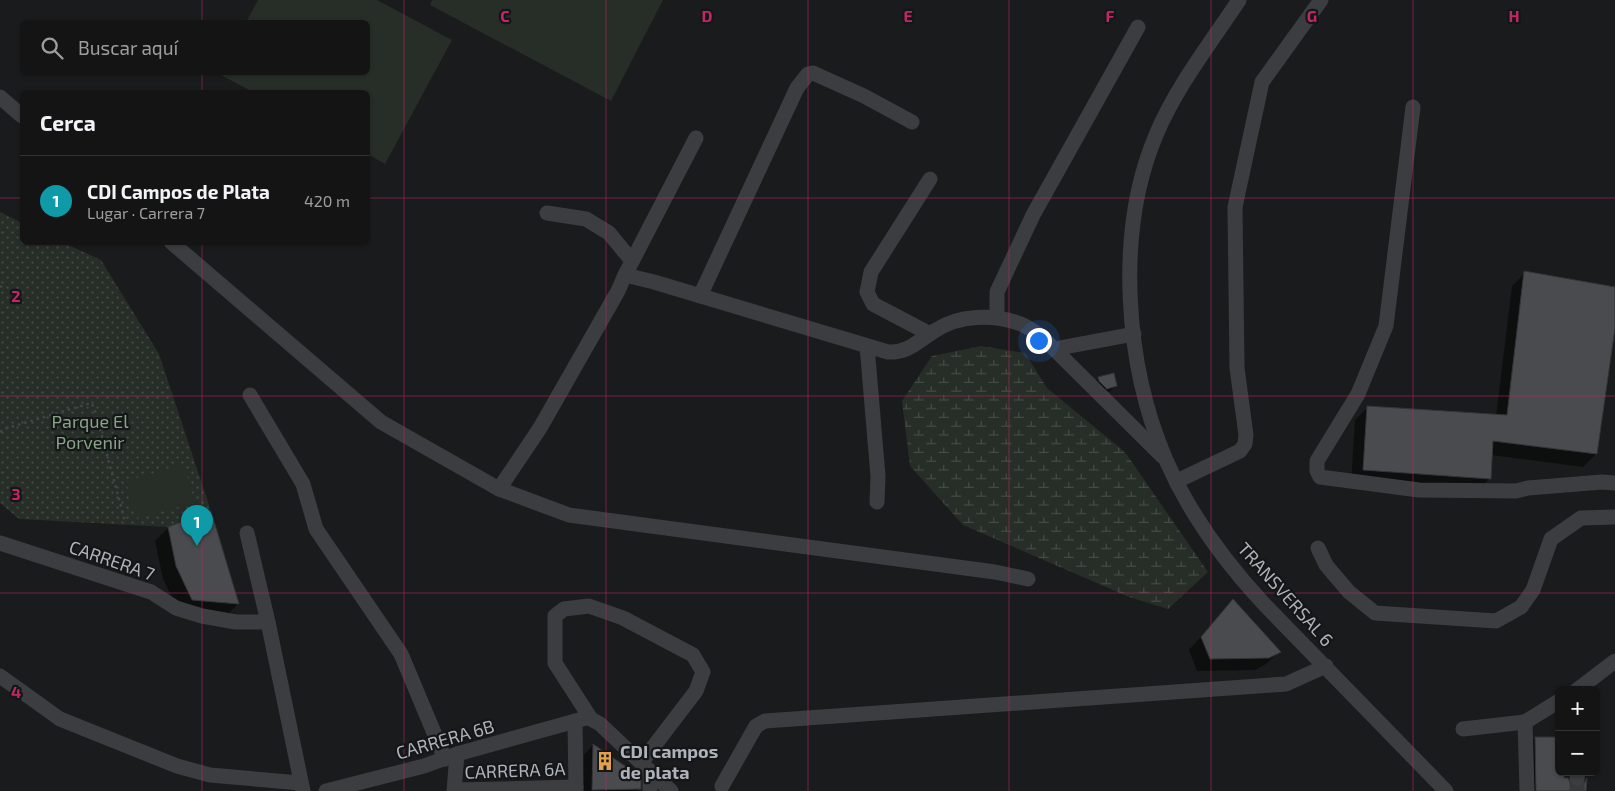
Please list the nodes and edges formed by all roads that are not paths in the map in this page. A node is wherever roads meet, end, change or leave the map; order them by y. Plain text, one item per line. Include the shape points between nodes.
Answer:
1 (1239, 0) edge
2 (1321, 0) edge
3 (1138, 27) dead end
4 (0, 97) edge
5 (1412, 107) dead end
6 (20, 114) edge
7 (912, 122) dead end
8 (696, 138) dead end
9 (930, 179) dead end
10 (547, 213) dead end
11 (174, 245) edge
12 (632, 261) junction
13 (625, 275) junction
14 (700, 296) junction
15 (997, 318) junction
16 (930, 334) junction
17 (1134, 334) junction
18 (867, 346) junction
19 (1054, 349) junction
20 (250, 395) dead end
21 (1167, 461) junction
22 (1177, 481) junction
23 (1615, 483) edge
24 (499, 489) junction
25 (877, 502) dead end
26 (1615, 517) edge
27 (247, 534) dead end
28 (0, 543) edge
29 (1318, 548) dead end
30 (1028, 579) dead end
31 (268, 622) junction
32 (1615, 661) edge
33 (1326, 666) junction
34 (0, 676) edge
35 (1584, 686) edge
36 (1555, 703) edge
37 (591, 719) junction
38 (575, 722) junction
39 (1524, 722) junction
40 (1463, 729) dead end
41 (451, 756) junction
42 (646, 767) junction
43 (722, 786) dead end
44 (302, 787) edge
45 (576, 789) edge
46 (326, 791) edge
47 (454, 791) edge
48 (650, 791) edge
49 (671, 791) edge
50 (1446, 791) edge
51 (1527, 791) edge

1 - 17 street, TRANSVERSAL 6 via 1174,98 1148,156 1132,227 1130,273
2 - 22 street via 1262,82 1235,207 1237,368 1246,435 1244,444 1240,451
3 - 15 street via 1033,215 997,292
4 - 6 street
5 - 23 street via 1386,326 1358,394 1317,462 1320,477 1419,490 1516,490
7 - 14 street via 864,96 813,73 808,74 797,88
8 - 12 street
9 - 16 street via 871,272 867,292 873,304
10 - 12 street via 586,219 609,233
11 - 24 street via 381,422
12 - 13 street
13 - 14 street
13 - 24 street via 540,428
14 - 18 street
15 - 16 street via 966,318
15 - 19 street via 1019,323 1041,336
16 - 18 street via 899,352
17 - 19 street
17 - 21 street, TRANSVERSAL 6 via 1150,414
18 - 25 street via 878,476
19 - 21 street
20 - 41 street via 303,484 316,529 401,654
21 - 22 street, TRANSVERSAL 6
22 - 33 street, TRANSVERSAL 6 via 1240,577
24 - 30 street via 569,515
26 - 29 street via 1581,518 1551,539 1533,590 1521,607 1496,621 1375,613 1348,592 1326,565
27 - 31 street
28 - 31 street, CARRERA 7 via 151,592 176,608 202,616 236,622
31 - 44 street
32 - 35 street
33 - 43 street via 1286,684 765,721 756,726
33 - 50 street, TRANSVERSAL 6
34 - 44 street via 60,719 177,766 210,775
36 - 39 street
37 - 38 street, CARRERA 6B
37 - 42 street
37 - 42 street via 555,663 555,616 564,608 589,606 623,618 693,655 703,672 696,691
38 - 41 street, CARRERA 6B
38 - 45 street
39 - 40 street
39 - 51 street
41 - 46 street, CARRERA 6B
41 - 47 street
42 - 48 street
42 - 49 street
45 - 47 street, CARRERA 6A

